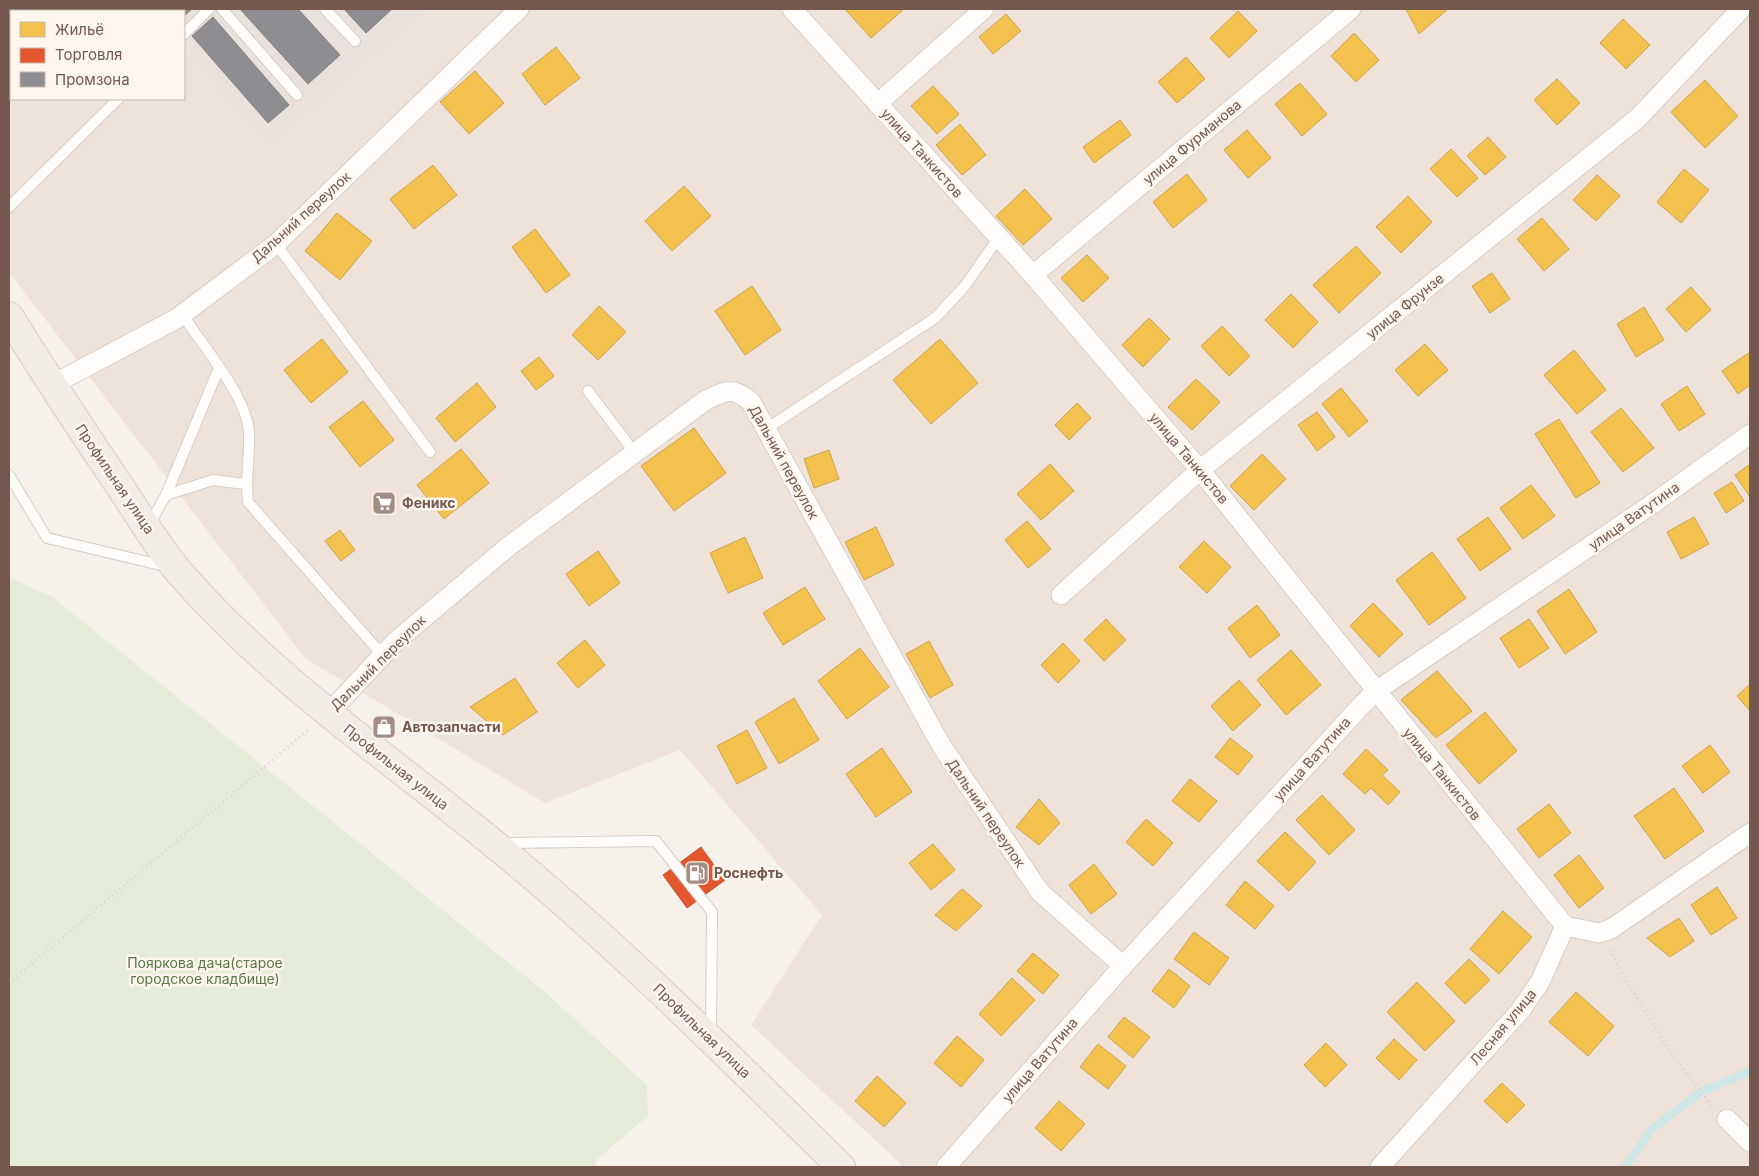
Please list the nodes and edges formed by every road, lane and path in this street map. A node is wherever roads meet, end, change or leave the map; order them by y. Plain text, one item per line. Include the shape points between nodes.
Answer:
1 (209, 9) edge
2 (222, 9) edge
3 (325, 9) edge
4 (519, 9) edge
5 (792, 9) edge
6 (984, 9) edge
7 (1351, 9) edge
8 (1741, 9) edge
9 (185, 33) edge
10 (355, 41) dead end
11 (297, 95) dead end
12 (117, 100) edge
13 (877, 104) junction
14 (9, 207) edge
15 (999, 238) junction
16 (276, 244) junction
17 (1033, 275) junction
18 (182, 314) junction
19 (9, 316) edge
20 (218, 368) junction
21 (52, 385) junction
22 (588, 390) dead end
23 (766, 429) junction
24 (1750, 434) edge
25 (430, 452) dead end
26 (635, 453) junction
27 (1200, 470) junction
28 (9, 475) edge
29 (245, 484) junction
30 (166, 494) junction
31 (148, 528) junction
32 (176, 569) junction
33 (1061, 595) dead end
34 (384, 657) junction
35 (1376, 691) junction
36 (328, 714) junction
37 (1750, 833) edge
38 (494, 844) junction
39 (1565, 926) junction
40 (1599, 933) junction
41 (1123, 966) junction
42 (9, 983) edge
43 (711, 1040) junction
44 (1726, 1119) joint
45 (1750, 1142) edge
46 (841, 1167) edge
47 (946, 1167) edge
48 (1380, 1167) edge

1 - 9 lane
2 - 11 lane
3 - 10 lane
4 - 16 street, Дальний переулок
5 - 13 street, улица Танкистов
6 - 13 street
7 - 17 street, улица Фурманова
8 - 27 street, улица Фрунзе via 1638,118
12 - 14 lane
13 - 15 street, улица Танкистов
15 - 17 street, улица Танкистов
15 - 23 lane via 965,286 935,318
16 - 18 street, Дальний переулок
16 - 25 lane
17 - 27 street, улица Танкистов
18 - 20 lane
18 - 21 street, Дальний переулок
19 - 21 main road, Профильная улица
20 - 29 lane via 243,404 249,432
20 - 30 lane
21 - 31 main road, Профильная улица
22 - 26 lane
23 - 26 street, Дальний переулок via 751,402 738,392 728,391 706,400
23 - 41 street, Дальний переулок via 940,745 1040,892
24 - 35 street, улица Ватутина via 1650,506
26 - 34 street, Дальний переулок via 509,546 417,622
27 - 33 street, улица Фрунзе
27 - 35 street, улица Танкистов
28 - 32 lane via 47,538
29 - 30 lane via 213,480
29 - 34 lane via 248,502
30 - 31 lane
31 - 32 main road, Профильная улица
32 - 36 main road, Профильная улица via 229,626
34 - 36 street, Дальний переулок
35 - 39 street, улица Танкистов
35 - 41 street, улица Ватутина
36 - 38 main road, Профильная улица
36 - 42 path
37 - 40 street via 1625,921
38 - 43 main road, Профильная улица
38 - 43 lane via 656,841 712,912
39 - 40 street
39 - 48 street, Лесная улица via 1540,982 1520,1011
40 - 44 path via 1672,1054 1712,1107
41 - 47 street, улица Ватутина
43 - 46 main road, Профильная улица
44 - 45 street

